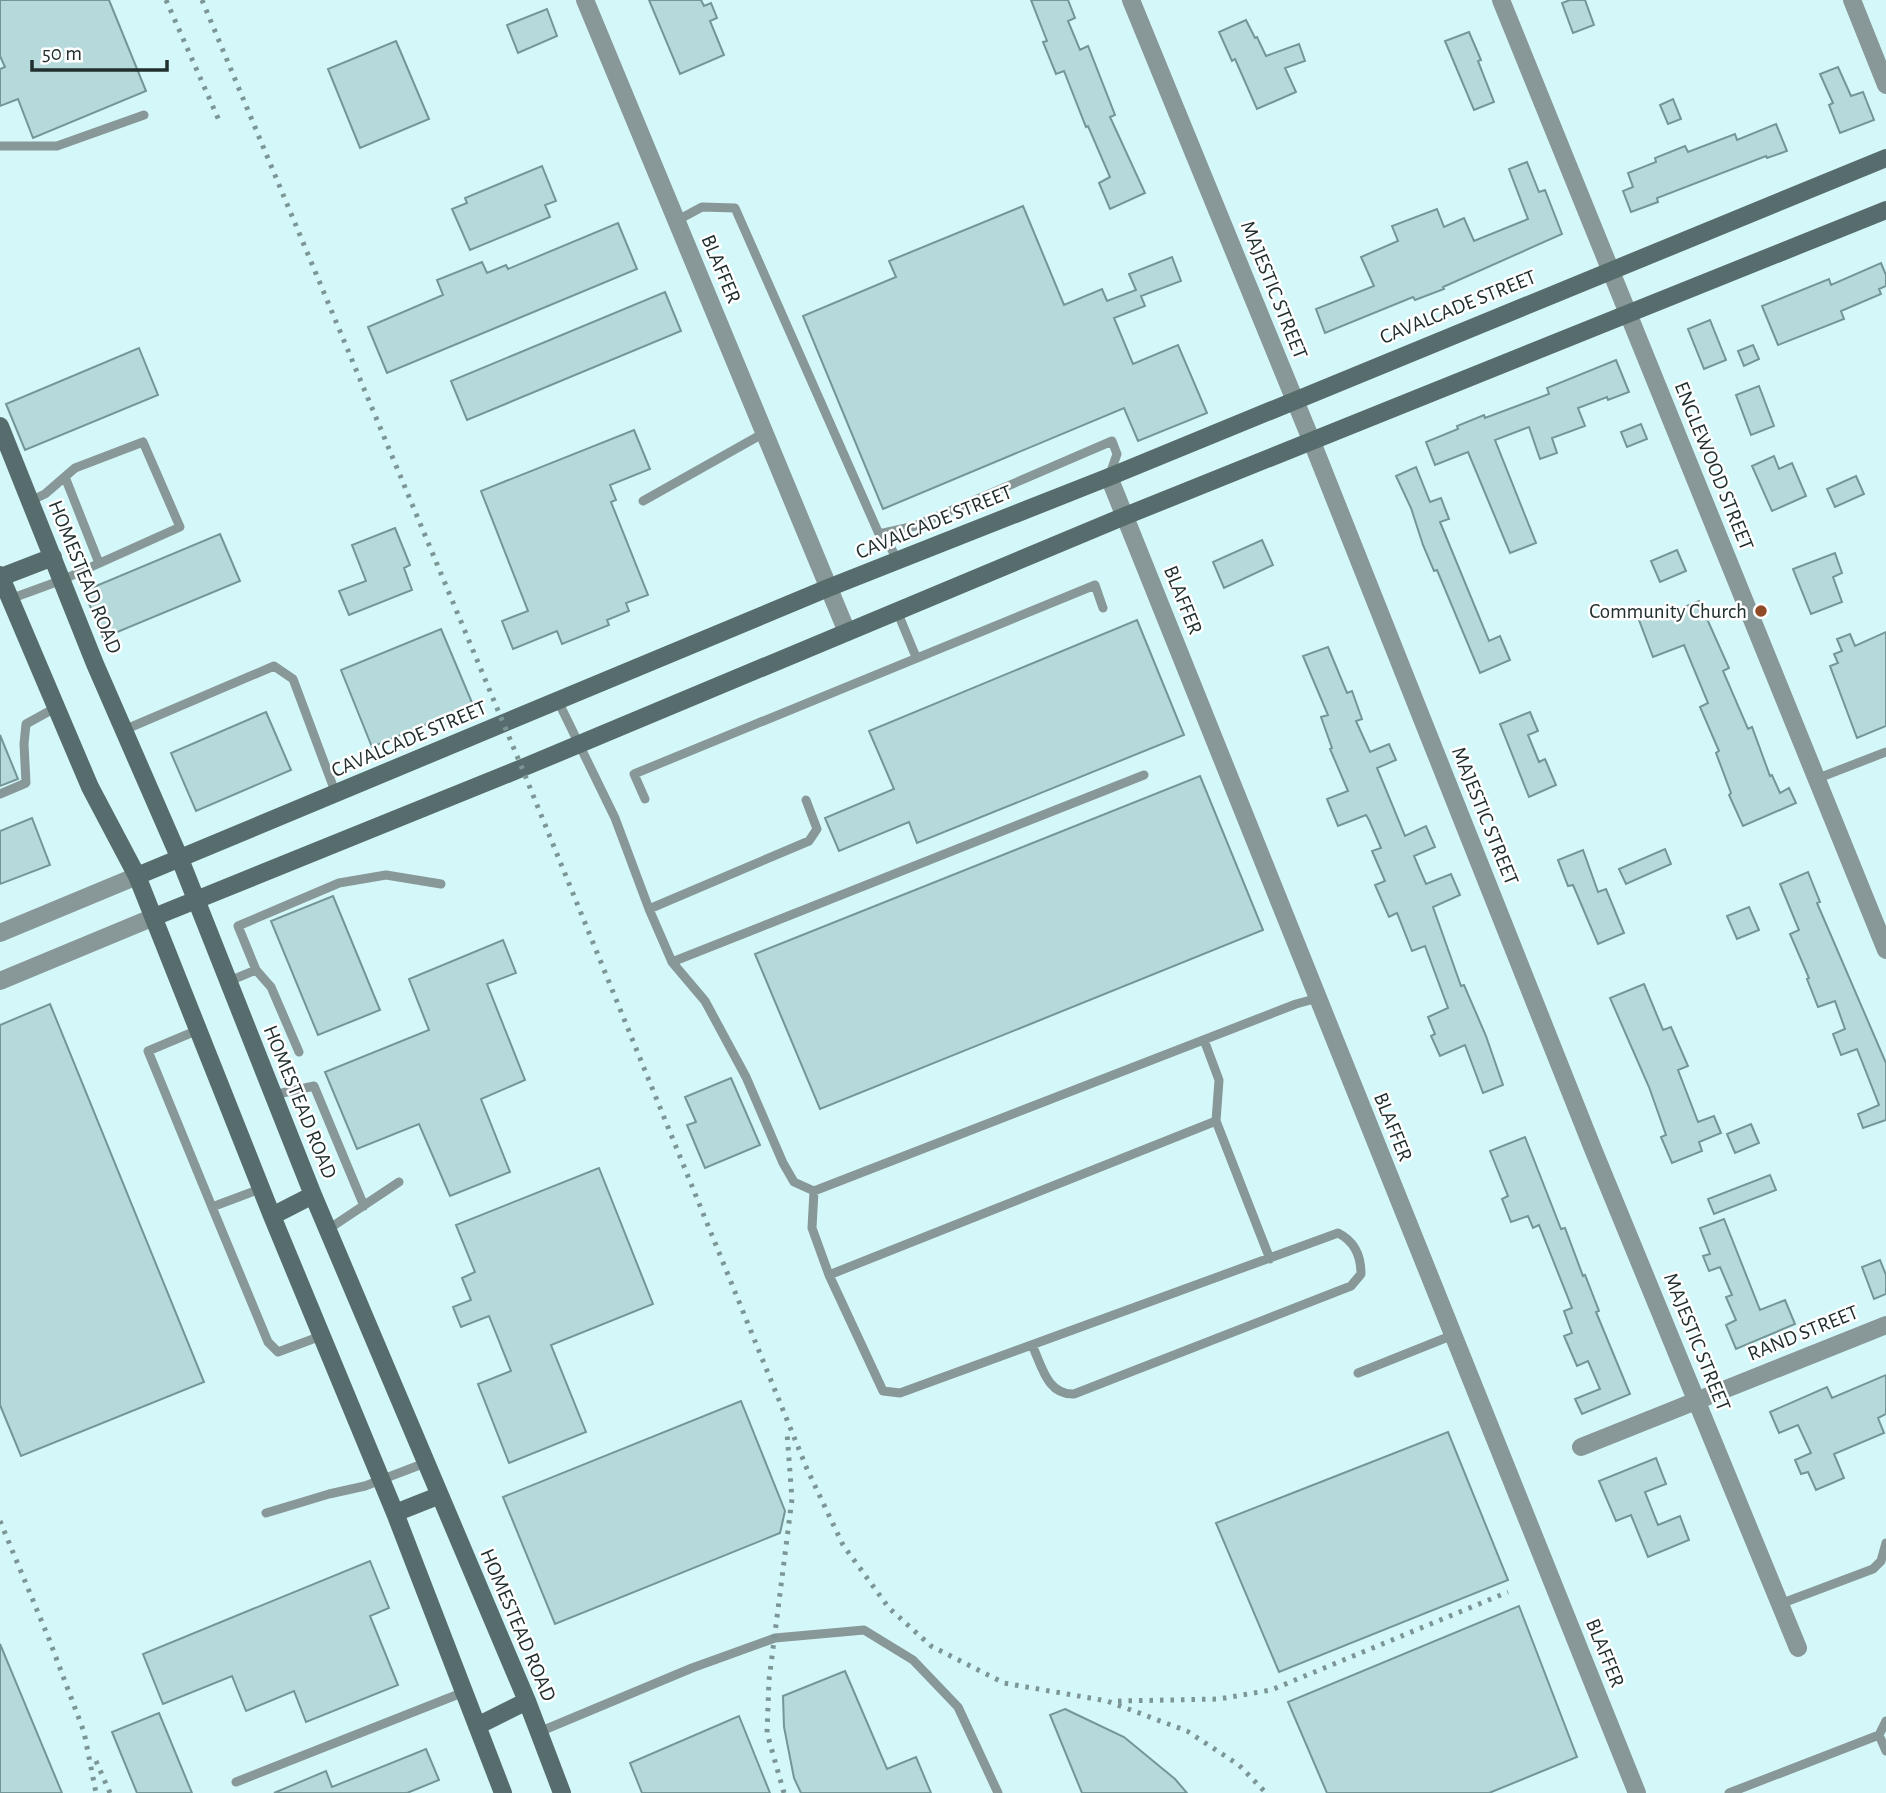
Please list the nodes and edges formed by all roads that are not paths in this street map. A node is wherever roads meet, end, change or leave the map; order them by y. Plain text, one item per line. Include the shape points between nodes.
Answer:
1 (585, 0) edge
2 (1132, 0) edge
3 (1500, 0) edge
4 (1855, 1) edge
5 (1886, 85) edge
6 (144, 115) dead end
7 (0, 146) edge
8 (1886, 158) edge
9 (1886, 210) edge
10 (676, 221) junction
11 (1610, 270) junction
12 (1628, 314) junction
13 (1294, 399) junction
14 (0, 426) edge
15 (764, 433) junction
16 (1311, 442) junction
17 (65, 477) junction
18 (1109, 477) junction
19 (30, 501) junction
20 (643, 501) dead end
21 (1125, 516) junction
22 (879, 534) junction
23 (52, 557) junction
24 (898, 561) junction
25 (99, 563) junction
26 (1, 576) edge
27 (62, 580) junction
28 (828, 588) junction
29 (10, 600) junction
30 (1103, 608) dead end
31 (897, 611) junction
32 (847, 632) junction
33 (916, 657) junction
34 (558, 701) junction
35 (55, 708) junction
36 (124, 730) junction
37 (578, 744) junction
38 (1886, 752) edge
39 (1144, 775) dead end
40 (1816, 779) junction
41 (0, 794) edge
42 (337, 794) junction
43 (645, 799) dead end
44 (806, 800) dead end
45 (180, 859) junction
46 (137, 876) junction
47 (441, 884) dead end
48 (195, 900) junction
49 (649, 909) junction
50 (154, 917) junction
51 (0, 933) edge
52 (1886, 950) edge
53 (672, 961) junction
54 (256, 970) junction
55 (0, 981) edge
56 (227, 982) junction
57 (1318, 998) junction
58 (198, 1030) junction
59 (1204, 1040) junction
60 (299, 1052) dead end
61 (273, 1095) junction
62 (1216, 1121) junction
63 (399, 1182) dead end
64 (260, 1189) junction
65 (814, 1191) junction
66 (313, 1195) junction
67 (364, 1206) junction
68 (212, 1207) junction
69 (271, 1216) junction
70 (327, 1230) junction
71 (1270, 1259) junction
72 (829, 1275) junction
73 (1886, 1325) edge
74 (1453, 1335) junction
75 (321, 1336) junction
76 (1032, 1345) junction
77 (1358, 1373) dead end
78 (1696, 1401) junction
79 (1581, 1447) dead end
80 (425, 1463) junction
81 (381, 1481) junction
82 (438, 1496) junction
83 (266, 1513) dead end
84 (395, 1513) junction
85 (1886, 1544) edge
86 (1780, 1604) junction
87 (1798, 1648) dead end
88 (464, 1692) junction
89 (527, 1701) junction
90 (1886, 1721) edge
91 (477, 1726) junction
92 (537, 1733) junction
93 (1879, 1735) junction
94 (1886, 1751) edge
95 (236, 1782) dead end
96 (503, 1793) edge
97 (562, 1793) edge
98 (998, 1793) edge
99 (1637, 1793) edge
100 (1729, 1793) edge

1 - 10 street, BLAFFER
2 - 13 street, MAJESTIC STREET
3 - 11 street, ENGLEWOOD STREET
4 - 5 street
6 - 7 lane via 57,146
8 - 11 main road, CAVALCADE STREET
9 - 12 main road
10 - 15 street, BLAFFER
10 - 22 lane via 702,207 735,208
11 - 12 street, ENGLEWOOD STREET
11 - 13 main road, CAVALCADE STREET
12 - 16 main road
12 - 40 street, ENGLEWOOD STREET
13 - 16 street, MAJESTIC STREET
13 - 18 main road, CAVALCADE STREET
14 - 19 main road, HOMESTEAD ROAD
15 - 20 lane
15 - 28 street, BLAFFER
16 - 21 main road
16 - 78 street, MAJESTIC STREET
17 - 19 lane
17 - 25 lane
17 - 25 lane via 75,468 142,442 180,527
18 - 21 street, BLAFFER
18 - 22 lane via 1117,454 1112,441 915,526
18 - 24 main road, CAVALCADE STREET
19 - 23 main road, HOMESTEAD ROAD
21 - 31 main road
21 - 57 street, BLAFFER
22 - 24 lane
23 - 26 main road
23 - 27 main road, HOMESTEAD ROAD
24 - 28 main road, CAVALCADE STREET
25 - 27 lane
26 - 29 main road
27 - 29 lane
27 - 36 main road, HOMESTEAD ROAD
28 - 32 street, BLAFFER
28 - 34 main road, CAVALCADE STREET
29 - 35 main road
30 - 33 lane via 1095,585
31 - 32 main road
31 - 33 lane
32 - 37 main road
33 - 43 lane via 634,774
34 - 37 lane
34 - 42 main road, CAVALCADE STREET
35 - 41 lane via 26,724 26,783
35 - 46 main road
36 - 42 lane via 274,666 293,679
36 - 45 main road, HOMESTEAD ROAD
37 - 48 main road
37 - 49 lane via 615,818
38 - 40 lane
39 - 53 lane
40 - 52 street, ENGLEWOOD STREET
42 - 45 main road, CAVALCADE STREET
44 - 49 lane via 817,829 809,841
45 - 46 main road, CAVALCADE STREET
45 - 48 main road, HOMESTEAD ROAD
46 - 50 main road
46 - 51 street, CAVALCADE STREET
47 - 54 lane via 386,875 339,883 238,926
48 - 50 main road
48 - 56 main road, HOMESTEAD ROAD
49 - 53 lane
50 - 55 street
50 - 58 main road
53 - 65 lane via 705,1001 794,1182
54 - 56 lane
54 - 60 lane via 271,987
56 - 61 main road, HOMESTEAD ROAD
57 - 59 lane
57 - 74 street, BLAFFER
58 - 64 main road
58 - 68 lane via 148,1051
59 - 62 lane via 1219,1080
59 - 65 lane
61 - 66 main road, HOMESTEAD ROAD
61 - 67 lane via 313,1086
62 - 71 lane
62 - 72 lane
63 - 67 lane
64 - 68 lane
64 - 69 main road
65 - 72 lane via 812,1228
66 - 69 main road
66 - 70 main road, HOMESTEAD ROAD
67 - 70 lane
68 - 75 lane via 268,1342 278,1352
69 - 75 main road
70 - 80 main road, HOMESTEAD ROAD
71 - 76 lane
71 - 76 lane via 1338,1233 1349,1238 1361,1260 1361,1274 1350,1286 1074,1394 1053,1390
72 - 76 lane via 883,1391 900,1393
73 - 78 street, RAND STREET
74 - 77 lane
74 - 99 street, BLAFFER
75 - 81 main road
78 - 79 street, RAND STREET
78 - 86 street, MAJESTIC STREET
80 - 81 lane
80 - 82 main road, HOMESTEAD ROAD
81 - 83 lane
81 - 84 main road
82 - 84 main road
82 - 89 main road, HOMESTEAD ROAD
84 - 88 main road
85 - 86 lane via 1873,1569
86 - 87 street, MAJESTIC STREET
88 - 91 main road
88 - 95 lane
89 - 91 main road
89 - 92 main road, HOMESTEAD ROAD
90 - 93 lane
91 - 96 main road
92 - 97 main road, HOMESTEAD ROAD
92 - 98 lane via 775,1638 864,1629 913,1660 958,1707
93 - 94 lane
93 - 100 lane

